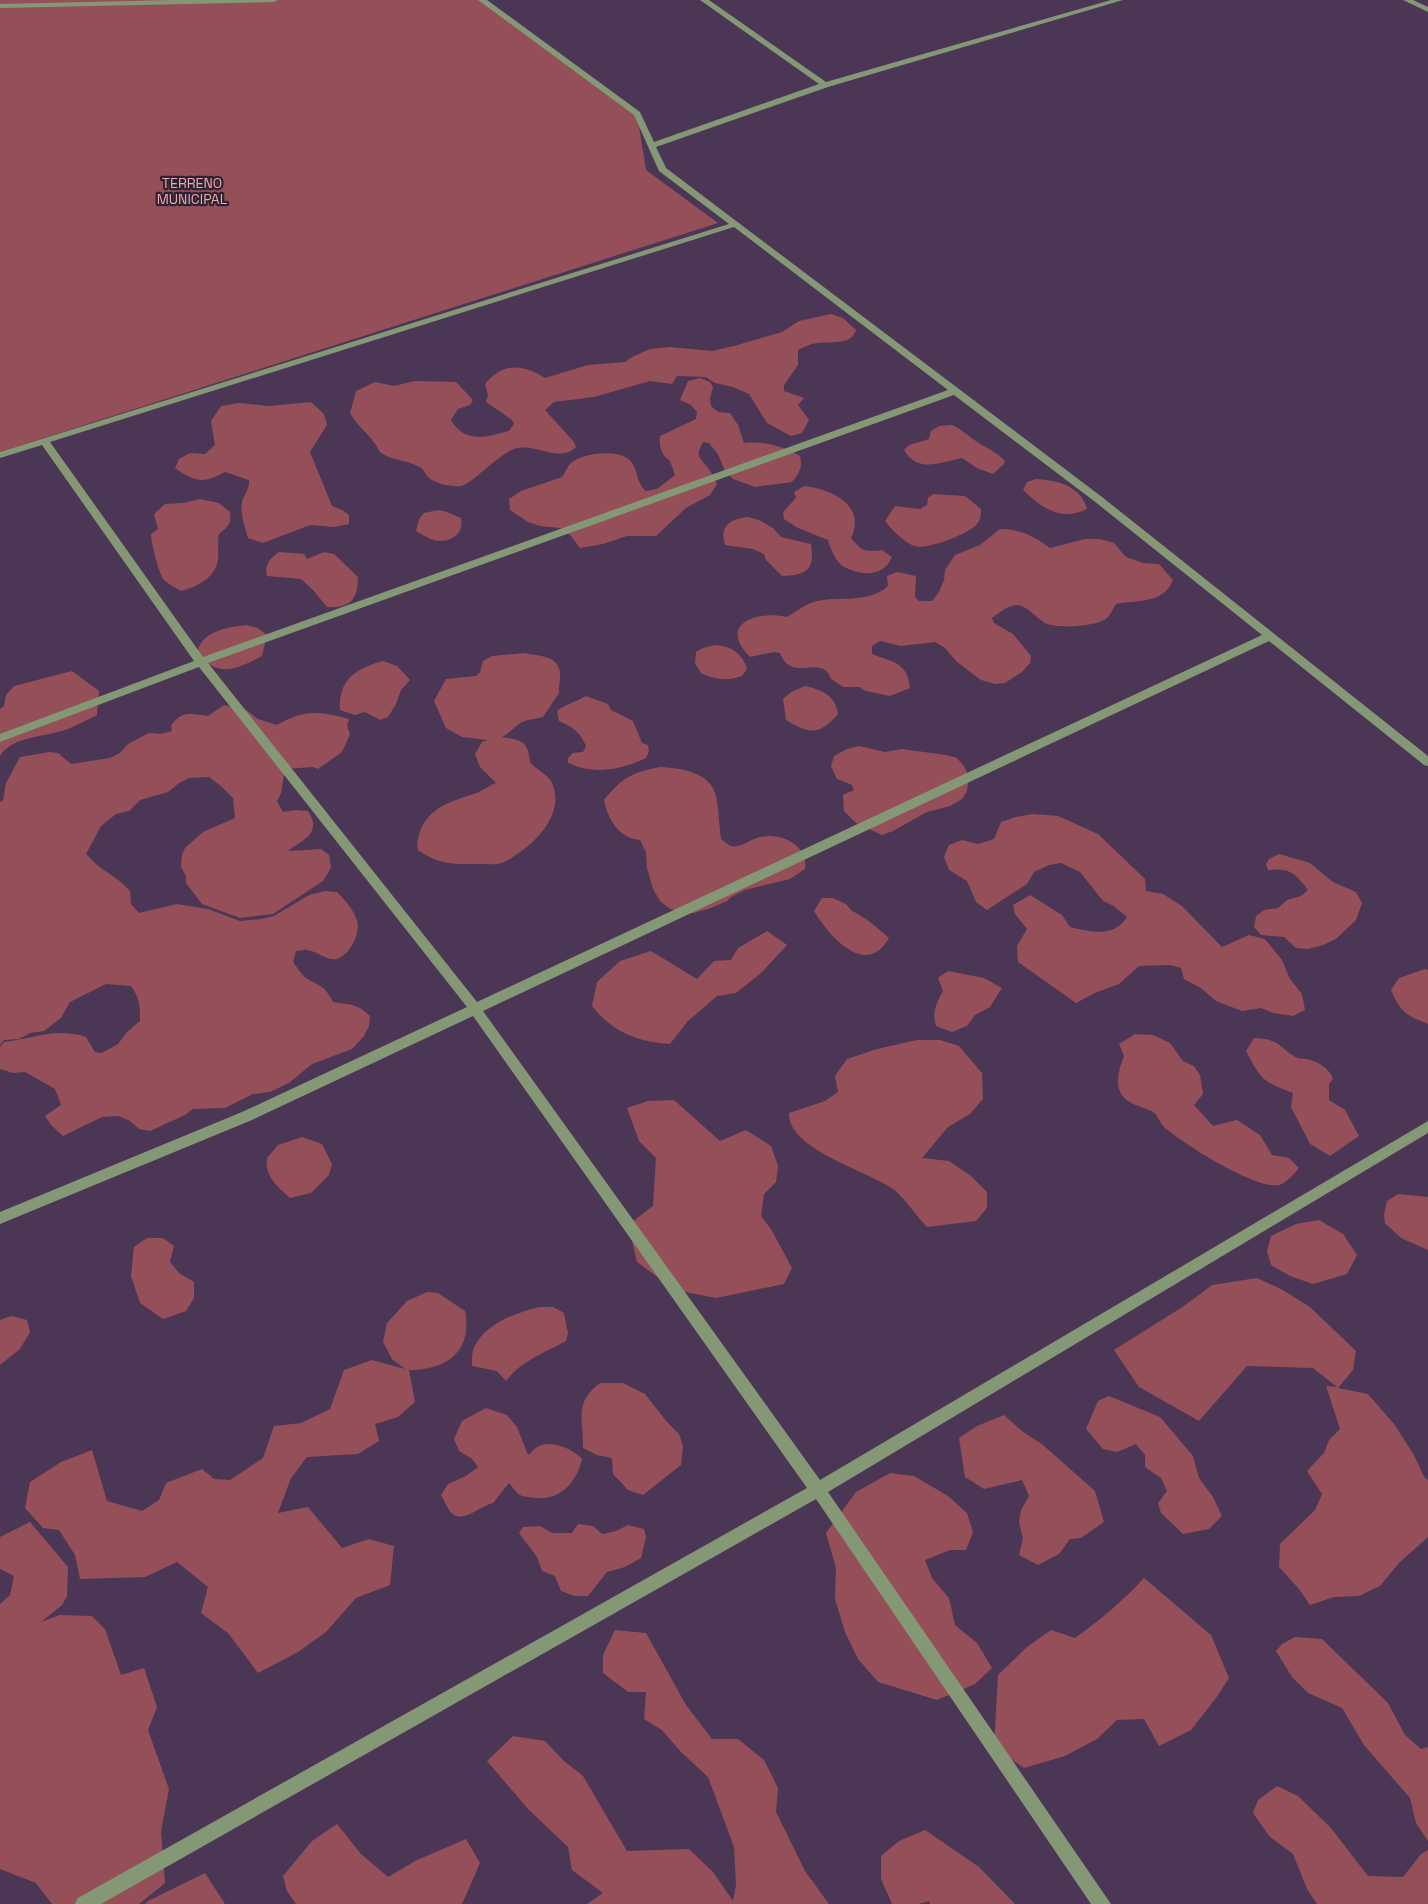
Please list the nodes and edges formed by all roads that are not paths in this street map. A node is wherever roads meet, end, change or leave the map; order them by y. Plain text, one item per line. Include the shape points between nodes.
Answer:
1 (274, 0) edge
2 (482, 0) edge
3 (704, 0) edge
4 (1089, 0) edge
5 (1118, 0) edge
6 (1407, 0) edge
7 (0, 6) edge
8 (1099, 6) junction
9 (1428, 10) edge
10 (825, 85) junction
11 (653, 145) junction
12 (736, 224) junction
13 (955, 391) junction
14 (44, 441) junction
15 (0, 455) edge
16 (1270, 636) junction
17 (201, 662) junction
18 (0, 738) edge
19 (1428, 762) edge
20 (475, 1009) junction
21 (1428, 1126) edge
22 (0, 1218) edge
23 (818, 1490) junction
24 (84, 1904) edge
25 (1102, 1904) edge

1 - 7 street
2 - 11 street via 637,114
3 - 10 street
4 - 8 street
5 - 8 street
6 - 9 street
8 - 10 street
10 - 11 street
11 - 12 street via 662,169
12 - 13 street
12 - 14 street
13 - 16 street via 1098,499
13 - 17 street
14 - 15 street
14 - 17 street
16 - 19 street
16 - 20 street
17 - 18 street
17 - 20 street
20 - 22 street via 247,1116
20 - 23 street
21 - 23 street
23 - 24 street
23 - 25 street

